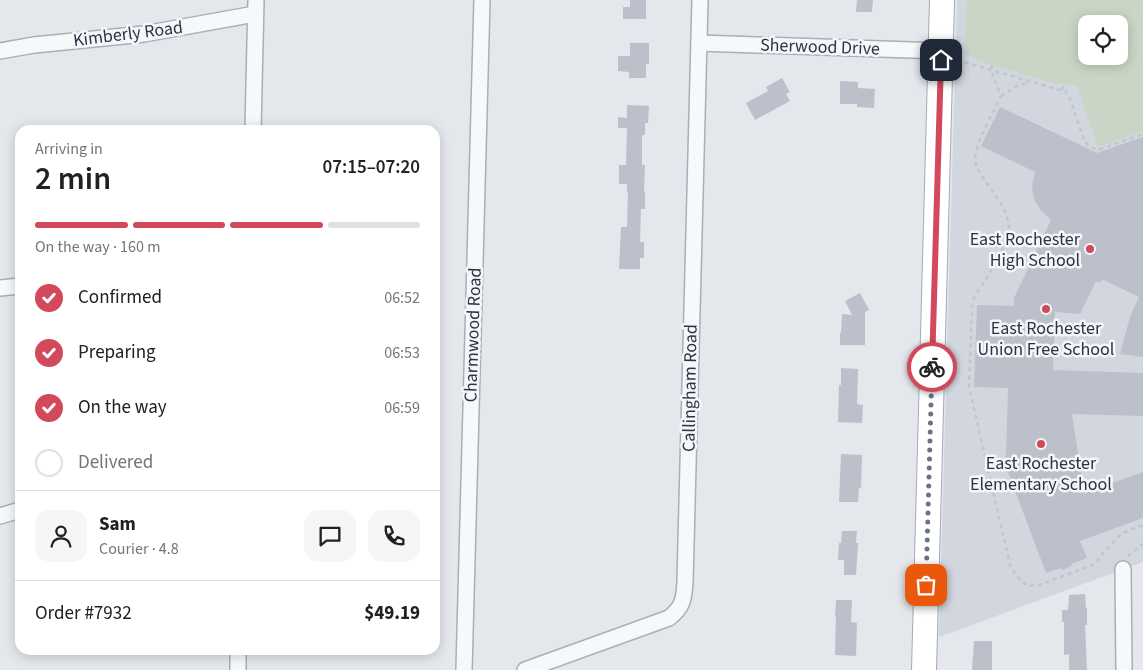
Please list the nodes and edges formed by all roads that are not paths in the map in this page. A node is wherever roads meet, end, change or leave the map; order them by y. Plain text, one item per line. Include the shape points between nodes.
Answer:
1 (482, 0) edge
2 (700, 0) edge
3 (942, 0) edge
4 (256, 7) edge
5 (699, 43) junction
6 (0, 51) edge
7 (949, 55) junction
8 (253, 125) edge
9 (15, 286) edge
10 (0, 288) edge
11 (15, 512) edge
12 (0, 516) edge
13 (1123, 569) road end
14 (238, 655) edge
15 (238, 670) edge
16 (464, 670) edge
17 (525, 670) edge
18 (924, 670) edge
19 (1124, 670) edge

1 - 16 street, Charmwood Road
2 - 5 street, Callingham Road
3 - 7 main road
4 - 6 street, Kimberly Road via 144,34
4 - 8 street
5 - 7 street, Sherwood Drive
5 - 17 street, Callingham Road via 682,604 670,618
7 - 18 main road
9 - 10 street
11 - 12 street
13 - 19 street
14 - 15 street

